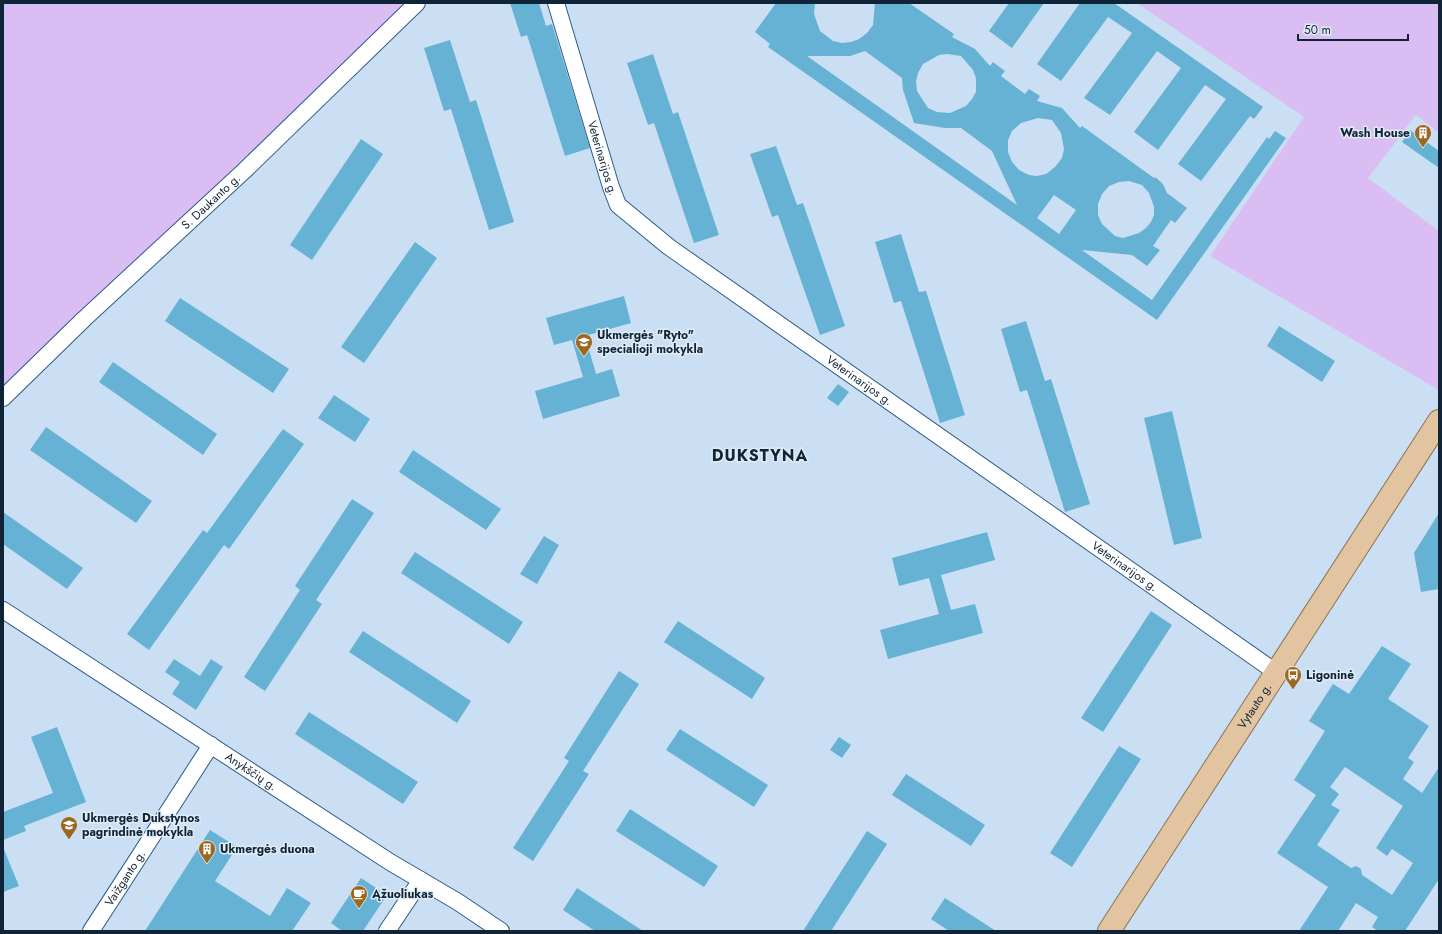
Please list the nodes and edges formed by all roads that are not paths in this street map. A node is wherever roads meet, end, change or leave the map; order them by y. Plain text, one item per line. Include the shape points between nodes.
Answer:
1 (417, 3) edge
2 (556, 3) edge
3 (3, 398) edge
4 (1439, 422) edge
5 (3, 610) edge
6 (1277, 673) junction
7 (211, 745) junction
8 (421, 880) junction
9 (92, 931) edge
10 (387, 931) edge
11 (501, 931) edge
12 (1109, 931) edge

1 - 3 street, S. Daukanto g. via 244,171
2 - 6 street, Veterinarijos g. via 618,205 669,247
4 - 6 main road, Vytauto g.
5 - 7 street, Anykščių g.
6 - 12 main road, Vytauto g.
7 - 8 street, Anykščių g.
7 - 9 street, Vaižganto g.
8 - 10 street
8 - 11 street, Anykščių g.

